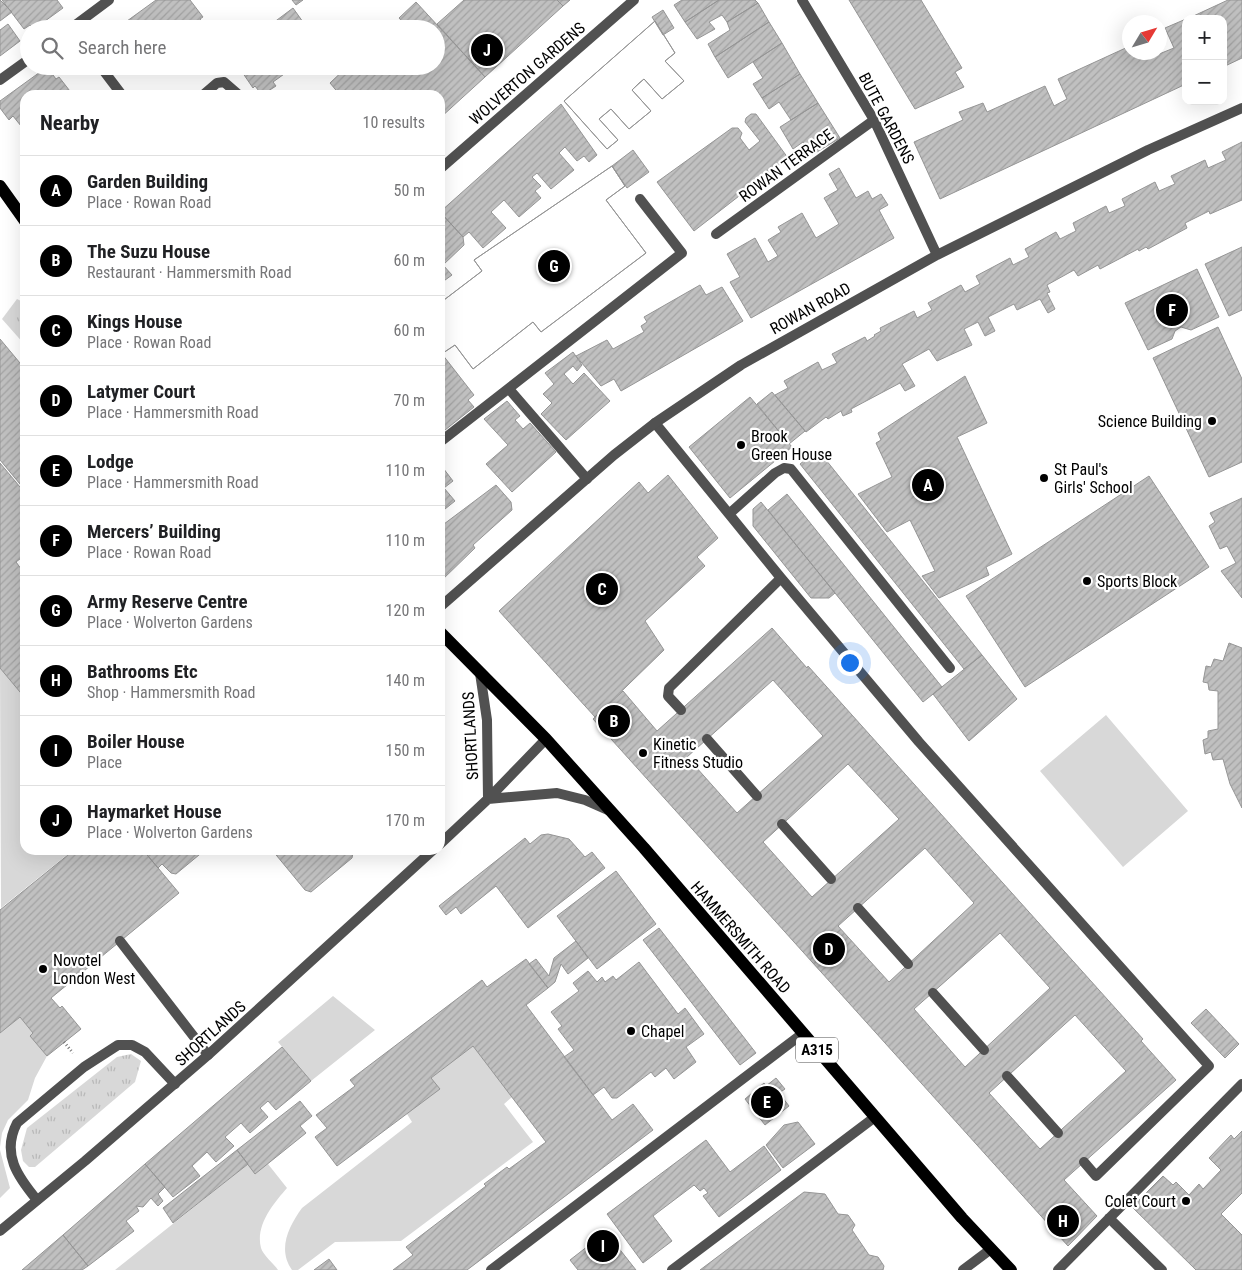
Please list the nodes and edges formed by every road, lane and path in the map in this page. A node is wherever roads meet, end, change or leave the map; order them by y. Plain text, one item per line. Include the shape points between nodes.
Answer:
1 (109, 0) edge
2 (634, 0) edge
3 (804, 1) edge
4 (83, 20) edge
5 (20, 66) edge
6 (107, 75) edge
7 (0, 80) edge
8 (118, 90) edge
9 (209, 90) edge
10 (233, 90) edge
11 (1242, 108) edge
12 (874, 120) junction
13 (445, 165) edge
14 (0, 186) edge
15 (640, 199) dead end
16 (20, 214) edge
17 (716, 234) dead end
18 (937, 255) junction
19 (509, 389) junction
20 (655, 423) junction
21 (445, 438) edge
22 (587, 479) junction
23 (729, 514) junction
24 (781, 578) junction
25 (445, 604) edge
26 (445, 637) edge
27 (950, 668) dead end
28 (480, 673) junction
29 (681, 710) dead end
30 (546, 739) junction
31 (707, 739) dead end
32 (757, 796) dead end
33 (488, 799) junction
34 (611, 812) junction
35 (782, 824) dead end
36 (445, 839) edge
37 (428, 855) edge
38 (831, 879) dead end
39 (858, 908) dead end
40 (120, 941) dead end
41 (908, 964) dead end
42 (932, 992) dead end
43 (802, 1034) junction
44 (984, 1050) dead end
45 (208, 1055) junction
46 (1007, 1076) dead end
47 (175, 1084) junction
48 (1242, 1084) edge
49 (875, 1117) junction
50 (1058, 1133) dead end
51 (1084, 1162) dead end
52 (37, 1200) junction
53 (1109, 1218) junction
54 (0, 1231) edge
55 (992, 1249) junction
56 (492, 1270) edge
57 (672, 1270) edge
58 (963, 1270) edge
59 (1011, 1270) edge
60 (1058, 1270) edge
61 (1162, 1270) edge

1 - 4 street
2 - 13 street, WOLVERTON GARDENS
3 - 12 street, BUTE GARDENS
5 - 7 street
6 - 8 street
9 - 10 street via 224,82
11 - 18 street, ROWAN ROAD via 1148,150
12 - 17 street, ROWAN TERRACE
12 - 18 street, BUTE GARDENS
14 - 16 main road
15 - 19 street via 682,253
18 - 20 street, ROWAN ROAD via 741,365
19 - 21 street
19 - 22 street
20 - 22 street, ROWAN ROAD
20 - 23 street
22 - 25 street, ROWAN ROAD
23 - 24 street
23 - 27 street via 776,473 784,468 791,469
24 - 29 street via 669,688 668,696
24 - 51 street via 920,742 1210,1066 1096,1176
26 - 28 main road, HAMMERSMITH ROAD / A315
28 - 30 main road, HAMMERSMITH ROAD / A315
28 - 33 street, SHORTLANDS via 487,720
30 - 33 street, SHORTLANDS
30 - 34 main road, HAMMERSMITH ROAD / A315
31 - 32 street
33 - 34 street, SHORTLANDS via 558,793 585,800
33 - 36 street, SHORTLANDS
34 - 43 main road, HAMMERSMITH ROAD / A315
35 - 38 street
37 - 45 street, SHORTLANDS
39 - 41 street
40 - 45 street
42 - 44 street
43 - 49 main road, HAMMERSMITH ROAD / A315
43 - 56 street
45 - 47 street, SHORTLANDS
46 - 50 street
47 - 52 street, SHORTLANDS
47 - 52 street via 145,1052 132,1046 118,1045 84,1067 17,1123 12,1142 14,1168
48 - 53 street
49 - 55 main road, HAMMERSMITH ROAD / A315
49 - 57 street
52 - 54 street, SHORTLANDS
53 - 60 street
53 - 61 street
55 - 58 street
55 - 59 main road, HAMMERSMITH ROAD / A315

